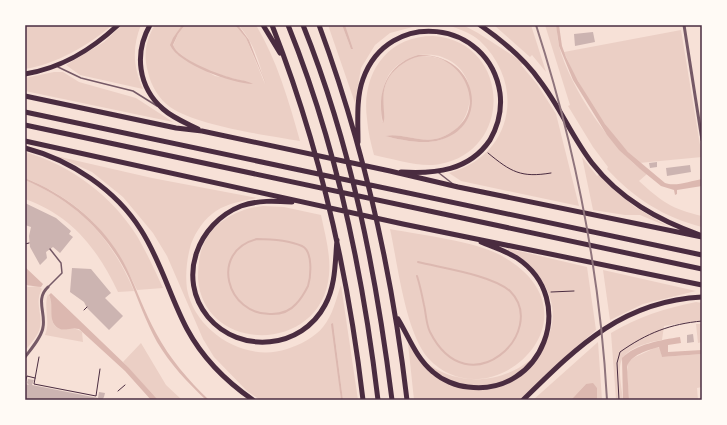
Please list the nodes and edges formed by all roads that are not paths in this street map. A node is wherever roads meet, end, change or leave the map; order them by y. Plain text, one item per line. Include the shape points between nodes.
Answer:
1 (118, 25) edge
2 (150, 25) edge
3 (262, 25) edge
4 (272, 25) edge
5 (288, 25) edge
6 (303, 25) edge
7 (319, 25) edge
8 (480, 25) edge
9 (684, 25) edge
10 (286, 64) junction
11 (56, 66) junction
12 (25, 74) edge
13 (25, 96) edge
14 (164, 110) junction
15 (25, 112) edge
16 (25, 125) edge
17 (202, 131) junction
18 (702, 140) edge
19 (25, 141) edge
20 (358, 142) junction
21 (25, 148) edge
22 (390, 171) junction
23 (436, 172) junction
24 (458, 187) junction
25 (303, 202) junction
26 (702, 237) edge
27 (473, 239) junction
28 (337, 240) junction
29 (50, 249) dead end
30 (702, 255) edge
31 (702, 269) edge
32 (702, 285) edge
33 (48, 287) joint
34 (702, 297) edge
35 (396, 315) junction
36 (25, 357) edge
37 (253, 400) edge
38 (363, 400) edge
39 (378, 400) edge
40 (392, 400) edge
41 (407, 400) edge
42 (523, 400) edge

1 - 11 highway via 88,50
2 - 14 highway via 142,45 141,69 148,91
3 - 10 highway
4 - 10 highway
5 - 39 highway via 321,122 348,222 371,339
6 - 40 highway via 335,116 366,237 384,336
7 - 20 highway
8 - 26 highway via 508,44 532,70 593,164 632,202
9 - 18 street
10 - 28 highway via 312,143
11 - 12 highway
11 - 14 lane via 81,78 134,91
13 - 17 highway via 176,128
14 - 17 highway
15 - 30 highway
16 - 31 highway
17 - 22 highway
19 - 25 highway
20 - 23 highway via 360,90 375,56 386,46 406,35 422,31 456,35 471,43 496,74 500,108 496,128 482,149 458,166
20 - 35 highway via 376,210
21 - 37 highway via 53,157 109,192 141,229 155,254 188,330 208,359
22 - 23 highway
22 - 24 highway
23 - 24 lane
24 - 26 highway
25 - 27 highway
25 - 28 highway via 263,201 243,205 224,214 210,227 197,247 193,270 196,295 209,317 228,333 254,342 279,341 298,333 315,320 329,298
27 - 32 highway
27 - 35 highway via 518,259 532,271 544,293 549,319 546,338 525,371 499,386 478,389 454,384 434,373 419,356
28 - 38 highway via 355,332
29 - 33 lane via 61,263 62,273
33 - 36 street via 42,298 43,328
34 - 42 highway via 663,302 613,322 594,335
35 - 41 highway

